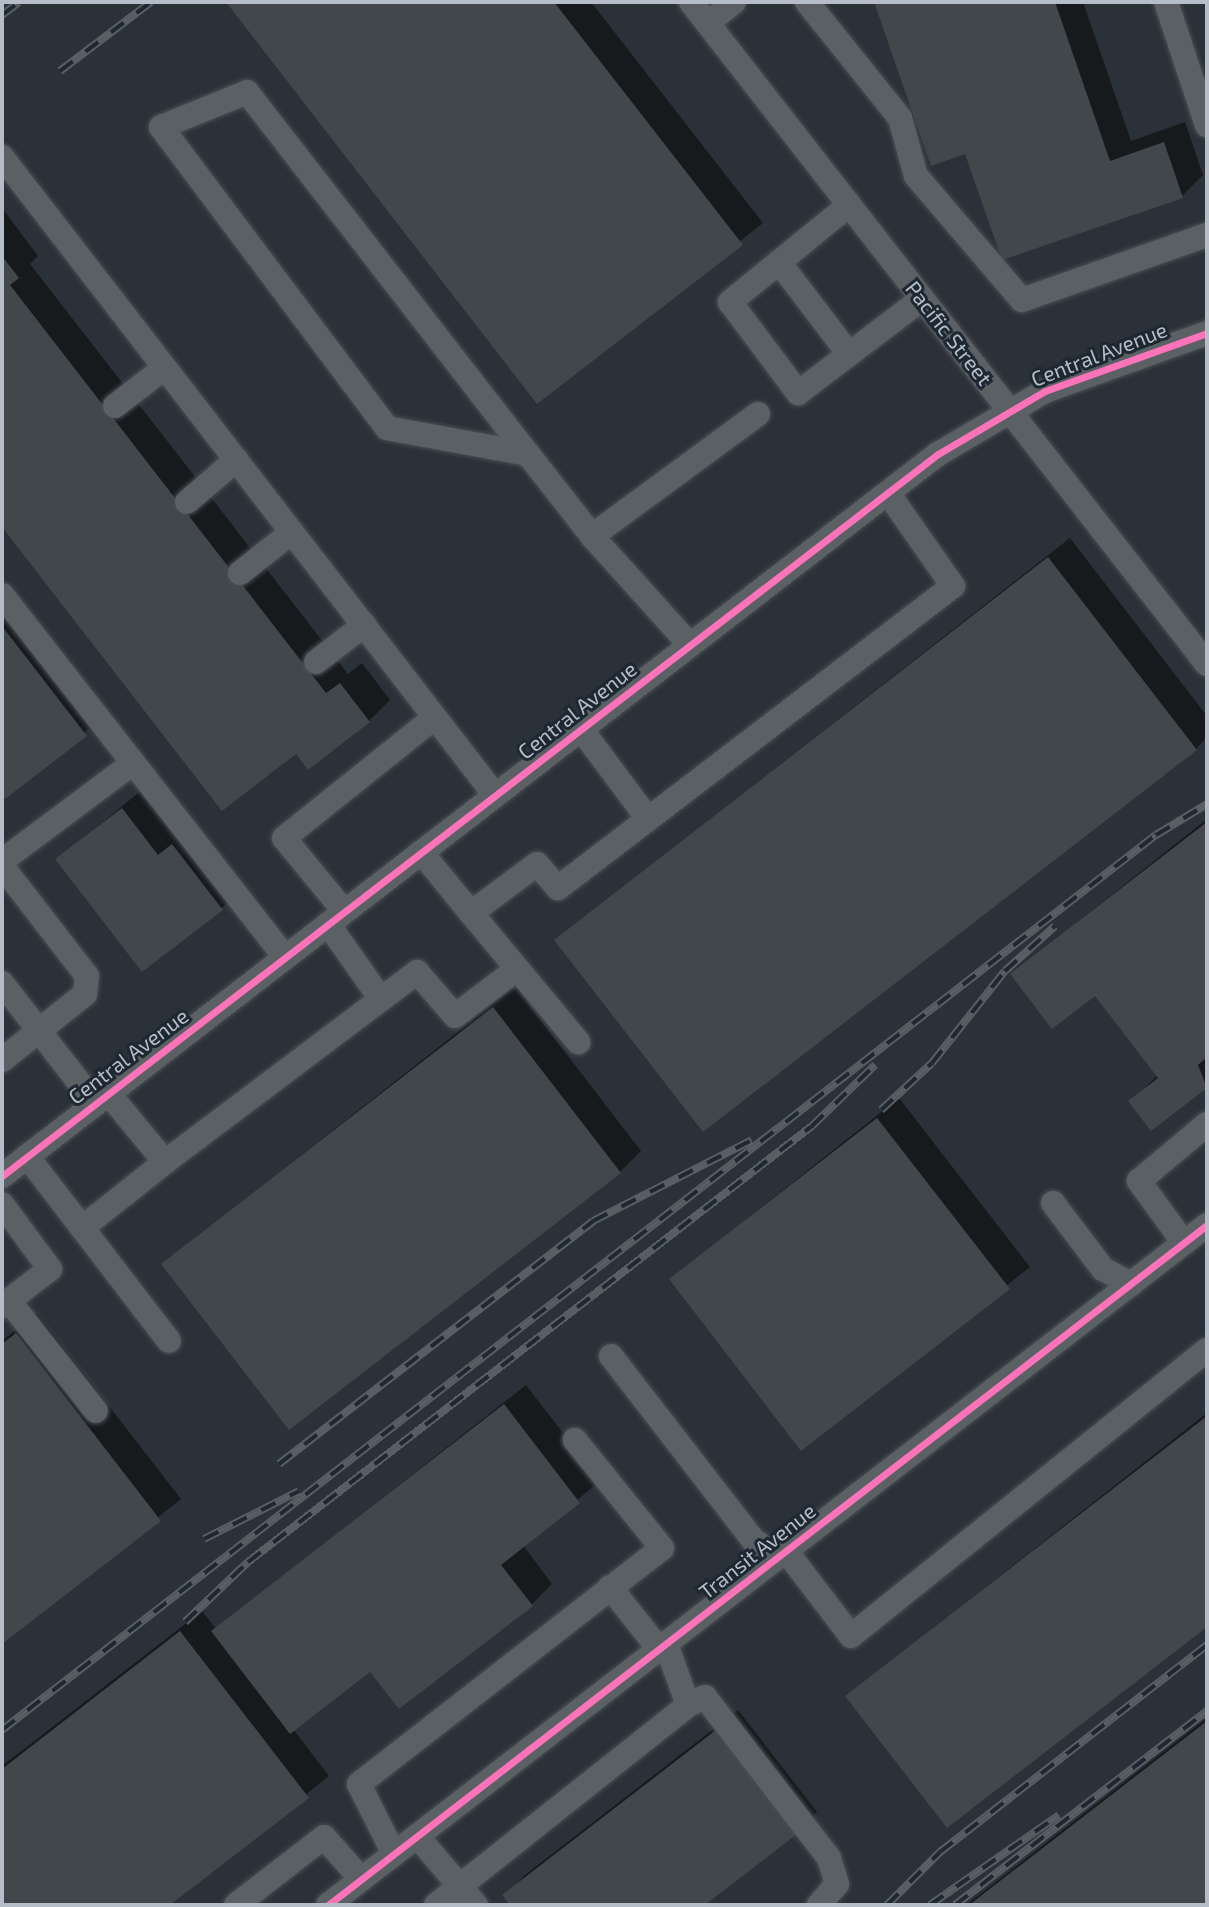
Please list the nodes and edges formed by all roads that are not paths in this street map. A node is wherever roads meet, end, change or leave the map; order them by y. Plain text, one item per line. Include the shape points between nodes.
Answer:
1 (691, 2) edge
2 (734, 2) edge
3 (807, 2) edge
4 (1166, 2) edge
5 (708, 23) junction
6 (1207, 125) edge
7 (2, 157) edge
8 (849, 205) junction
9 (1207, 235) edge
10 (779, 262) junction
11 (922, 299) junction
12 (1207, 332) edge
13 (848, 353) junction
14 (164, 368) junction
15 (115, 406) dead end
16 (1008, 410) junction
17 (758, 414) dead end
18 (528, 454) junction
19 (236, 460) junction
20 (888, 493) junction
21 (187, 502) dead end
22 (292, 532) junction
23 (592, 536) junction
24 (240, 573) dead end
25 (2, 595) edge
26 (364, 625) junction
27 (690, 645) junction
28 (316, 662) dead end
29 (1207, 664) edge
30 (435, 717) junction
31 (581, 729) junction
32 (133, 763) junction
33 (495, 795) junction
34 (648, 819) junction
35 (421, 852) junction
36 (2, 863) edge
37 (471, 913) junction
38 (336, 918) junction
39 (285, 957) junction
40 (517, 968) junction
41 (2, 983) edge
42 (381, 999) junction
43 (40, 1032) junction
44 (578, 1042) dead end
45 (2, 1060) edge
46 (102, 1098) junction
47 (1207, 1124) edge
48 (27, 1156) junction
49 (165, 1161) junction
50 (2, 1176) edge
51 (1053, 1203) dead end
52 (2, 1204) edge
53 (1207, 1225) edge
54 (82, 1228) junction
55 (1184, 1242) junction
56 (1131, 1284) junction
57 (5, 1304) edge
58 (169, 1341) dead end
59 (1207, 1350) edge
60 (611, 1356) dead end
61 (96, 1411) dead end
62 (575, 1440) dead end
63 (782, 1554) junction
64 (610, 1587) junction
65 (662, 1646) junction
66 (688, 1705) junction
67 (417, 1836) junction
68 (394, 1854) junction
69 (361, 1880) junction
70 (460, 1886) junction
71 (236, 1905) edge
72 (328, 1905) edge
73 (436, 1905) edge
74 (476, 1905) edge
75 (819, 1905) edge

1 - 5 street, Pacific Street
2 - 5 street
3 - 9 street via 900,118 916,176 1021,300
4 - 6 street
5 - 8 street, Pacific Street
7 - 14 street
8 - 10 street
8 - 11 street, Pacific Street
10 - 13 street
10 - 13 street via 730,302 798,393
11 - 13 street
11 - 16 street, Pacific Street
12 - 16 street, Central Avenue via 1081,376
14 - 15 street
14 - 19 street
16 - 20 street, Central Avenue
16 - 29 street, Pacific Street
17 - 23 street
18 - 18 street via 247,92 161,127 387,428
18 - 23 street
19 - 21 street
19 - 22 street
20 - 27 street, Central Avenue
20 - 34 street via 953,586
22 - 24 street
22 - 26 street
23 - 27 street
25 - 32 street
26 - 28 street
26 - 30 street
27 - 31 street, Central Avenue
30 - 33 street
30 - 38 street via 284,838
31 - 33 street, Central Avenue
31 - 34 street
32 - 36 street
32 - 39 street
33 - 35 street, Central Avenue
34 - 37 street via 558,888 537,864
35 - 37 street
35 - 38 street, Central Avenue
36 - 43 street via 87,976 85,994
37 - 40 street
38 - 39 street, Central Avenue
38 - 42 street
39 - 46 street, Central Avenue
40 - 42 street via 455,1016 417,972
40 - 44 street
41 - 43 street
42 - 49 street
43 - 45 street
43 - 46 street
46 - 48 street, Central Avenue
46 - 49 street
47 - 55 street via 1139,1181
48 - 50 street, Central Avenue
48 - 54 street
49 - 54 street
51 - 56 street via 1103,1269
52 - 57 street via 50,1269
53 - 55 street, Transit Avenue
54 - 58 street
55 - 56 street, Transit Avenue
56 - 63 street, Transit Avenue
57 - 61 street
59 - 63 street via 851,1636
60 - 63 street via 752,1540
62 - 64 street via 662,1548
63 - 65 street, Transit Avenue
64 - 65 street
64 - 68 street via 591,1608 359,1784
65 - 66 street
65 - 67 street, Transit Avenue
66 - 70 street
66 - 75 street via 705,1696 830,1858 837,1884
67 - 68 street, Transit Avenue
67 - 70 street
68 - 69 street, Transit Avenue
69 - 71 street via 324,1837
69 - 72 street, Transit Avenue
70 - 73 street
70 - 74 street

